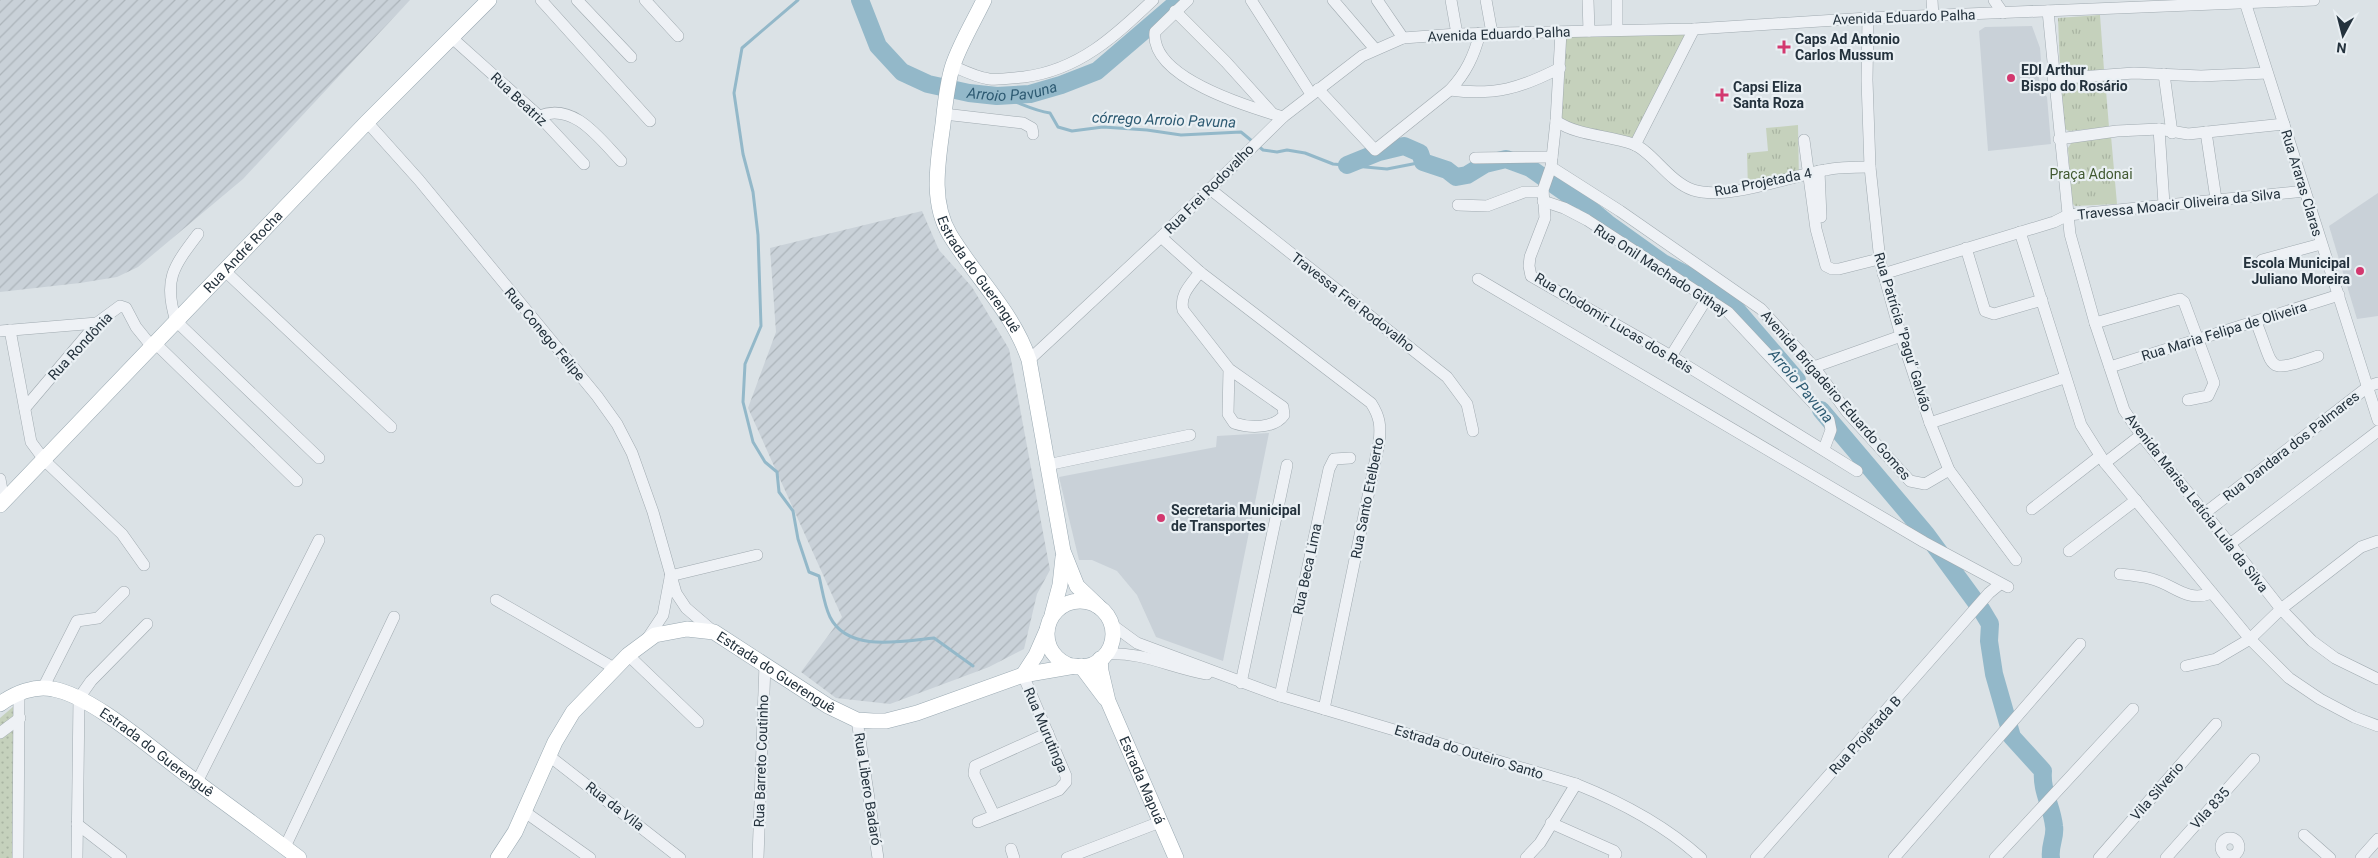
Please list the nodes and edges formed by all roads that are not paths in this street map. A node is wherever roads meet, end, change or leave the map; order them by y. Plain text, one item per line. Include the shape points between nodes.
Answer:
1 (489, 0) edge
2 (541, 0) edge
3 (577, 0) edge
4 (645, 0) edge
5 (984, 0) edge
6 (1153, 0) edge
7 (1188, 0) edge
8 (1251, 0) edge
9 (1333, 0) edge
10 (1376, 0) edge
11 (1451, 0) edge
12 (1486, 0) edge
13 (1588, 0) edge
14 (1617, 0) edge
15 (1932, 0) edge
16 (1994, 0) edge
17 (2314, 0) edge
18 (2209, 2) edge
19 (2245, 2) junction
20 (1176, 10) junction
21 (2048, 11) junction
22 (2003, 13) junction
23 (1933, 17) junction
24 (1868, 18) junction
25 (1694, 28) junction
26 (1616, 30) junction
27 (1589, 31) junction
28 (1561, 32) junction
29 (1486, 33) junction
30 (1457, 34) junction
31 (678, 36) dead end
32 (451, 37) junction
33 (1403, 38) junction
34 (1375, 49) junction
35 (631, 56) dead end
36 (1560, 68) junction
37 (952, 69) junction
38 (2267, 73) junction
39 (2164, 74) junction
40 (2053, 79) junction
41 (1450, 90) junction
42 (1315, 91) junction
43 (944, 112) junction
44 (1277, 115) junction
45 (539, 116) junction
46 (1556, 120) junction
47 (650, 121) dead end
48 (367, 122) junction
49 (2284, 124) junction
50 (2159, 129) junction
51 (2206, 132) junction
52 (2172, 133) junction
53 (1033, 134) dead end
54 (2059, 139) junction
55 (1804, 140) dead end
56 (1635, 145) junction
57 (1475, 158) dead end
58 (621, 161) dead end
59 (584, 164) dead end
60 (1550, 166) junction
61 (1870, 167) junction
62 (1814, 172) junction
63 (1210, 189) junction
64 (2305, 191) junction
65 (1543, 194) junction
66 (2216, 199) junction
67 (1458, 204) dead end
68 (2164, 204) junction
69 (2068, 216) junction
70 (2020, 232) junction
71 (198, 234) dead end
72 (1161, 237) junction
73 (2321, 244) junction
74 (1966, 248) junction
75 (1879, 259) junction
76 (2262, 260) dead end
77 (226, 272) junction
78 (1200, 272) junction
79 (1883, 274) junction
80 (1478, 278) dead end
81 (2339, 295) junction
82 (1707, 298) junction
83 (2042, 300) junction
84 (176, 321) junction
85 (2256, 322) junction
86 (97, 323) junction
87 (2095, 323) junction
88 (5, 330) edge
89 (1901, 336) junction
90 (2198, 339) junction
91 (155, 346) junction
92 (1671, 356) junction
93 (2318, 356) dead end
94 (1029, 360) junction
95 (1814, 367) junction
96 (2110, 367) junction
97 (1229, 369) junction
98 (2064, 378) junction
99 (2373, 385) edge
100 (2188, 400) dead end
101 (25, 408) junction
102 (2378, 420) edge
103 (1930, 423) junction
104 (391, 427) dead end
105 (2378, 431) edge
106 (1473, 432) dead end
107 (2141, 435) junction
108 (1190, 436) dead end
109 (1824, 449) junction
110 (320, 458) dead end
111 (1350, 458) dead end
112 (2103, 459) junction
113 (45, 460) junction
114 (1047, 465) junction
115 (1287, 465) dead end
116 (1949, 470) junction
117 (1857, 471) dead end
118 (0, 479) edge
119 (297, 481) dead end
120 (2136, 500) junction
121 (2, 503) edge
122 (2032, 509) dead end
123 (2205, 512) junction
124 (319, 540) dead end
125 (2378, 541) edge
126 (2230, 544) junction
127 (1063, 551) junction
128 (2069, 551) dead end
129 (757, 555) dead end
130 (2016, 560) dead end
131 (144, 565) dead end
132 (2120, 574) dead end
133 (670, 576) junction
134 (124, 592) dead end
135 (2212, 593) junction
136 (496, 600) dead end
137 (684, 604) junction
138 (1098, 606) junction
139 (2280, 608) junction
140 (662, 616) junction
141 (394, 617) dead end
142 (146, 624) dead end
143 (1049, 624) junction
144 (1111, 624) junction
145 (677, 630) junction
146 (714, 632) junction
147 (647, 639) junction
148 (2250, 639) junction
149 (2080, 644) dead end
150 (628, 655) junction
151 (1103, 657) junction
152 (764, 664) junction
153 (1078, 666) junction
154 (2186, 666) dead end
155 (614, 668) junction
156 (1023, 675) junction
157 (1224, 676) junction
158 (2378, 678) edge
159 (1241, 683) junction
160 (43, 688) junction
161 (20, 693) junction
162 (1280, 696) junction
163 (79, 698) junction
164 (1108, 701) junction
165 (0, 704) edge
166 (1324, 709) junction
167 (2133, 709) dead end
168 (20, 718) junction
169 (857, 720) junction
170 (698, 722) dead end
171 (2216, 724) dead end
172 (2378, 726) edge
173 (0, 733) edge
174 (1048, 733) junction
175 (548, 755) junction
176 (2254, 758) dead end
177 (197, 782) junction
178 (1576, 784) junction
179 (525, 812) junction
180 (994, 815) junction
181 (978, 822) dead end
182 (1160, 822) junction
183 (1551, 823) junction
184 (77, 824) junction
185 (2304, 835) dead end
186 (2378, 839) edge
187 (285, 847) junction
188 (18, 858) edge
189 (77, 858) edge
190 (121, 858) edge
191 (299, 858) edge
192 (498, 858) edge
193 (590, 858) edge
194 (680, 858) edge
195 (758, 858) edge
196 (878, 858) edge
197 (1067, 858) edge
198 (1176, 858) edge
199 (1526, 858) edge
200 (1614, 858) edge
201 (1701, 858) edge
202 (1756, 858) edge
203 (1894, 858) edge
204 (1995, 858) edge
205 (2099, 858) edge
206 (2166, 858) edge
207 (2330, 858) edge
208 (2361, 858) edge

1 - 32 main road, Rua André Rocha
2 - 47 street
3 - 35 street
4 - 31 street
5 - 37 main road, Estrada do Guerenguê
6 - 37 street via 1114,37 1066,67 998,80
7 - 20 street
8 - 42 street
9 - 34 street
10 - 33 street
11 - 30 street
12 - 29 street
13 - 27 street
14 - 26 street
15 - 23 street
16 - 22 street
17 - 19 street, Avenida Eduardo Palha
18 - 19 street, Avenida Eduardo Palha
18 - 21 street, Avenida Eduardo Palha
19 - 38 street, Rua Araras Claras
20 - 44 street
20 - 44 street via 1155,32 1157,47 1173,67 1188,80 1216,94
21 - 22 street, Avenida Eduardo Palha
21 - 40 street, Avenida Marisa Letícia Lula da Silva
22 - 23 street, Avenida Eduardo Palha
23 - 24 street, Avenida Eduardo Palha
24 - 25 street, Avenida Eduardo Palha
24 - 61 street, Rua Patrícia "Pagu" Galvão
25 - 26 street, Avenida Eduardo Palha
25 - 56 street
26 - 27 street, Avenida Eduardo Palha
27 - 28 street, Avenida Eduardo Palha
28 - 29 street, Avenida Eduardo Palha
28 - 36 street, Rua Clodomir Lucas dos Reis
29 - 30 street, Avenida Eduardo Palha
29 - 41 street
30 - 33 street, Avenida Eduardo Palha
32 - 45 street, Rua Beatriz
32 - 48 main road, Rua André Rocha
33 - 34 street, Rua Frei Rodovalho
34 - 42 street, Rua Frei Rodovalho
36 - 41 street via 1505,91
36 - 46 street, Rua Clodomir Lucas dos Reis
37 - 43 main road, Estrada do Guerenguê
38 - 39 street
38 - 49 street, Rua Araras Claras
39 - 40 street
39 - 52 street
40 - 54 street, Avenida Marisa Letícia Lula da Silva
41 - 42 street via 1376,150
42 - 44 street, Rua Frei Rodovalho
43 - 53 street via 1023,123 1032,128
43 - 94 main road, Estrada do Guerenguê via 937,178 939,206 945,226 1012,320
44 - 63 street, Rua Frei Rodovalho via 1268,130
45 - 58 street via 558,111 572,117 584,124
45 - 59 street, Rua Beatriz
46 - 56 street, Rua Projetada 4 via 1574,130
46 - 60 street, Rua Clodomir Lucas dos Reis
48 - 77 main road, Rua André Rocha
48 - 133 street, Rua Conego Felipe via 419,180 618,424 650,504
49 - 51 street
49 - 64 street, Rua Araras Claras
50 - 52 street
50 - 54 street
50 - 68 street
51 - 52 street
51 - 66 street
54 - 69 street, Avenida Marisa Letícia Lula da Silva
55 - 62 street
56 - 62 street, Rua Projetada 4 via 1686,187 1703,192 1736,190
57 - 60 street
60 - 65 street, Rua Clodomir Lucas dos Reis
60 - 95 street, Avenida Brigadeiro Eduardo Gomes via 1761,309
61 - 62 street, Rua Projetada 4
61 - 75 street, Rua Patrícia "Pagu" Galvão
62 - 75 street via 1817,233 1826,266 1832,270
63 - 72 street, Rua Frei Rodovalho
63 - 106 street, Travessa Frei Rodovalho via 1447,377 1467,404
64 - 66 street, Travessa Moacir Oliveira da Silva
64 - 73 street, Rua Araras Claras
65 - 67 street via 1524,192 1487,206
65 - 82 street, Rua Onil Machado Githay
65 - 92 street, Rua Clodomir Lucas dos Reis via 1545,218 1530,257 1531,276
66 - 68 street, Travessa Moacir Oliveira da Silva
68 - 69 street, Travessa Moacir Oliveira da Silva
69 - 70 street, Travessa Moacir Oliveira da Silva
69 - 87 street, Avenida Marisa Letícia Lula da Silva via 2073,247
70 - 74 street, Travessa Moacir Oliveira da Silva
70 - 83 street
71 - 84 street via 178,263 169,288
72 - 78 street, Rua Santo Etelberto
72 - 94 street, Rua Frei Rodovalho
73 - 76 street
73 - 81 street, Rua Araras Claras
74 - 79 street, Travessa Moacir Oliveira da Silva
74 - 83 street via 1988,314
75 - 79 street, Rua Patrícia "Pagu" Galvão
77 - 84 main road, Rua André Rocha
77 - 104 street
78 - 97 street via 1184,293 1183,310
78 - 166 street, Rua Santo Etelberto via 1371,403 1378,414 1381,425 1379,442
79 - 89 street, Rua Patrícia "Pagu" Galvão
80 - 202 street, Rua Projetada B via 2004,586 1989,593
81 - 85 street, Rua Maria Felipa de Oliveira
81 - 99 street, Rua Araras Claras
82 - 92 street
82 - 109 street, Rua Onil Machado Githay via 1738,322 1829,420 1831,430
83 - 98 street
84 - 91 main road, Rua André Rocha
84 - 110 street
85 - 90 street, Rua Maria Felipa de Oliveira
85 - 93 street via 2271,363 2277,367 2284,368
86 - 88 street
86 - 91 street, Rua Rondônia via 117,307 124,306 136,326
86 - 101 street, Rua Rondônia
87 - 90 street via 2180,299
87 - 96 street, Avenida Marisa Letícia Lula da Silva
88 - 101 street
89 - 95 street
89 - 103 street, Rua Patrícia "Pagu" Galvão
90 - 96 street, Rua Maria Felipa de Oliveira
90 - 100 street via 2214,383 2208,396
91 - 113 main road, Rua André Rocha
91 - 119 street
92 - 109 street, Rua Clodomir Lucas dos Reis
94 - 114 main road, Estrada do Guerenguê
95 - 116 street, Avenida Brigadeiro Eduardo Gomes via 1860,428 1910,481 1925,484
96 - 107 street, Avenida Marisa Letícia Lula da Silva via 2120,401
97 - 97 street via 1228,414 1234,423 1248,426 1281,420 1283,407
98 - 103 street
98 - 112 street via 2081,425
99 - 102 street, Rua Araras Claras
99 - 123 street, Rua Dandara dos Palmares
101 - 113 street via 31,442
103 - 116 street, Rua Patrícia "Pagu" Galvão
105 - 126 street
107 - 112 street
107 - 123 street, Avenida Marisa Letícia Lula da Silva
108 - 114 street
109 - 117 street, Rua Clodomir Lucas dos Reis
111 - 162 street, Rua Beca Lima via 1334,459 1329,469
112 - 120 street
112 - 122 street
113 - 121 main road, Rua André Rocha
113 - 131 street via 122,534
114 - 127 main road, Estrada do Guerenguê
115 - 159 street
116 - 130 street, Rua Patrícia "Pagu" Galvão
118 - 121 street
120 - 128 street
120 - 135 street
123 - 126 street, Avenida Marisa Letícia Lula da Silva
124 - 177 street
125 - 139 street via 2361,548
126 - 139 street, Avenida Marisa Letícia Lula da Silva
127 - 138 main road, Estrada do Guerenguê via 1077,586
127 - 143 main road, Estrada do Guerenguê via 1060,585
129 - 133 street
132 - 135 street via 2150,579 2195,597
133 - 137 street, Rua Conego Felipe
133 - 140 street, Rua Conego Felipe
134 - 160 street via 98,618 77,621
135 - 148 street
136 - 155 street
137 - 145 street via 686,623
137 - 146 street, Rua Conego Felipe
138 - 143 main road via 1090,602 1063,605
138 - 144 main road
139 - 148 street
139 - 158 street, Avenida Marisa Letícia Lula da Silva via 2312,641 2336,658
140 - 145 street via 665,625
140 - 147 street, Rua Conego Felipe
141 - 187 street
142 - 163 street via 91,681
143 - 153 main road via 1047,638 1054,654 1060,660
143 - 156 main road, Estrada do Guerenguê
144 - 151 main road via 1112,640
144 - 157 street, Estrada do Outeiro Santo via 1137,643
145 - 146 main road, Estrada do Guerenguê
145 - 147 main road, Estrada do Guerenguê
146 - 152 main road, Estrada do Guerenguê
147 - 150 main road, Estrada do Guerenguê
148 - 154 street via 2216,659
148 - 172 street via 2289,678 2320,699
149 - 203 street
150 - 155 main road, Estrada do Guerenguê
150 - 170 street
151 - 153 main road via 1091,664
151 - 157 street, Estrada do Outeiro Santo via 1135,654 1186,670
151 - 164 main road, Estrada Mapuá via 1100,671
152 - 169 main road, Estrada do Guerenguê via 828,706
152 - 195 street, Rua Barreto Coutinho
153 - 156 main road, Estrada do Guerenguê
153 - 164 main road, Estrada Mapuá
155 - 175 main road, Estrada do Guerenguê via 573,712
156 - 169 main road, Estrada do Guerenguê via 901,718
156 - 174 street, Rua Murutinga
157 - 159 street, Estrada do Outeiro Santo
159 - 162 street, Estrada do Outeiro Santo
160 - 161 main road, Estrada do Guerenguê
160 - 163 main road, Estrada do Guerenguê
161 - 165 main road, Estrada do Guerenguê
161 - 168 street
162 - 166 street, Estrada do Outeiro Santo
163 - 177 main road, Estrada do Guerenguê
163 - 184 street
164 - 182 main road, Estrada Mapuá
166 - 178 street, Estrada do Outeiro Santo
167 - 204 street
168 - 173 street
168 - 188 street
169 - 196 street, Rua Libero Badaró
171 - 205 street, Vila Silverio
174 - 180 street, Rua Murutinga via 1066,776 1065,786
174 - 180 street via 975,766 974,774
175 - 179 main road, Estrada do Guerenguê
175 - 194 street, Rua da Vila
176 - 206 street, Vila 835
177 - 187 main road, Estrada do Guerenguê
178 - 183 street
178 - 201 street, Estrada do Outeiro Santo via 1644,817 1679,839
179 - 192 main road, Estrada do Guerenguê
179 - 193 street
180 - 181 street
182 - 197 street
182 - 198 main road, Estrada Mapuá
183 - 199 street via 1540,843
183 - 200 street via 1614,851
184 - 189 street
184 - 190 street
185 - 207 street
186 - 208 street
187 - 191 main road, Estrada do Guerenguê

